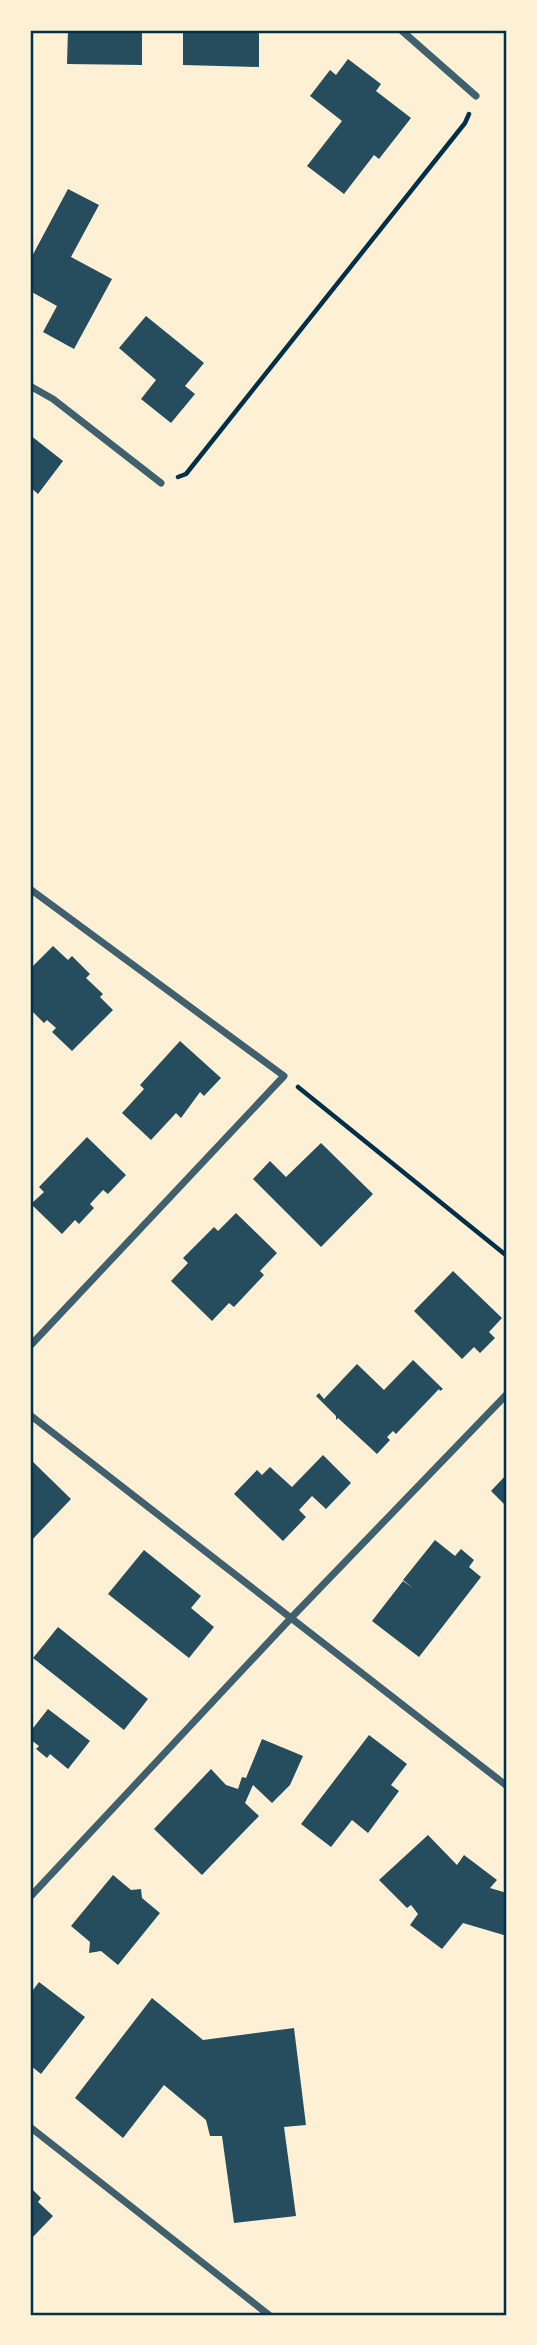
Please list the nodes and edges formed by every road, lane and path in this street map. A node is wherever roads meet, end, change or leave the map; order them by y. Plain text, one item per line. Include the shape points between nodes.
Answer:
1 (401, 30) edge
2 (475, 96) joint
3 (30, 386) edge
4 (161, 483) joint
5 (30, 889) edge
6 (284, 1076) junction
7 (507, 1256) edge
8 (30, 1346) edge
9 (507, 1394) edge
10 (30, 1415) edge
11 (291, 1618) junction
12 (507, 1786) edge
13 (30, 1897) edge
14 (30, 2127) edge
15 (269, 2315) edge

1 - 2 street
2 - 4 path via 466,124 186,474
3 - 4 street
5 - 6 street
6 - 7 path
6 - 8 street
9 - 11 street
10 - 11 street
11 - 12 street
11 - 13 street
14 - 15 street

